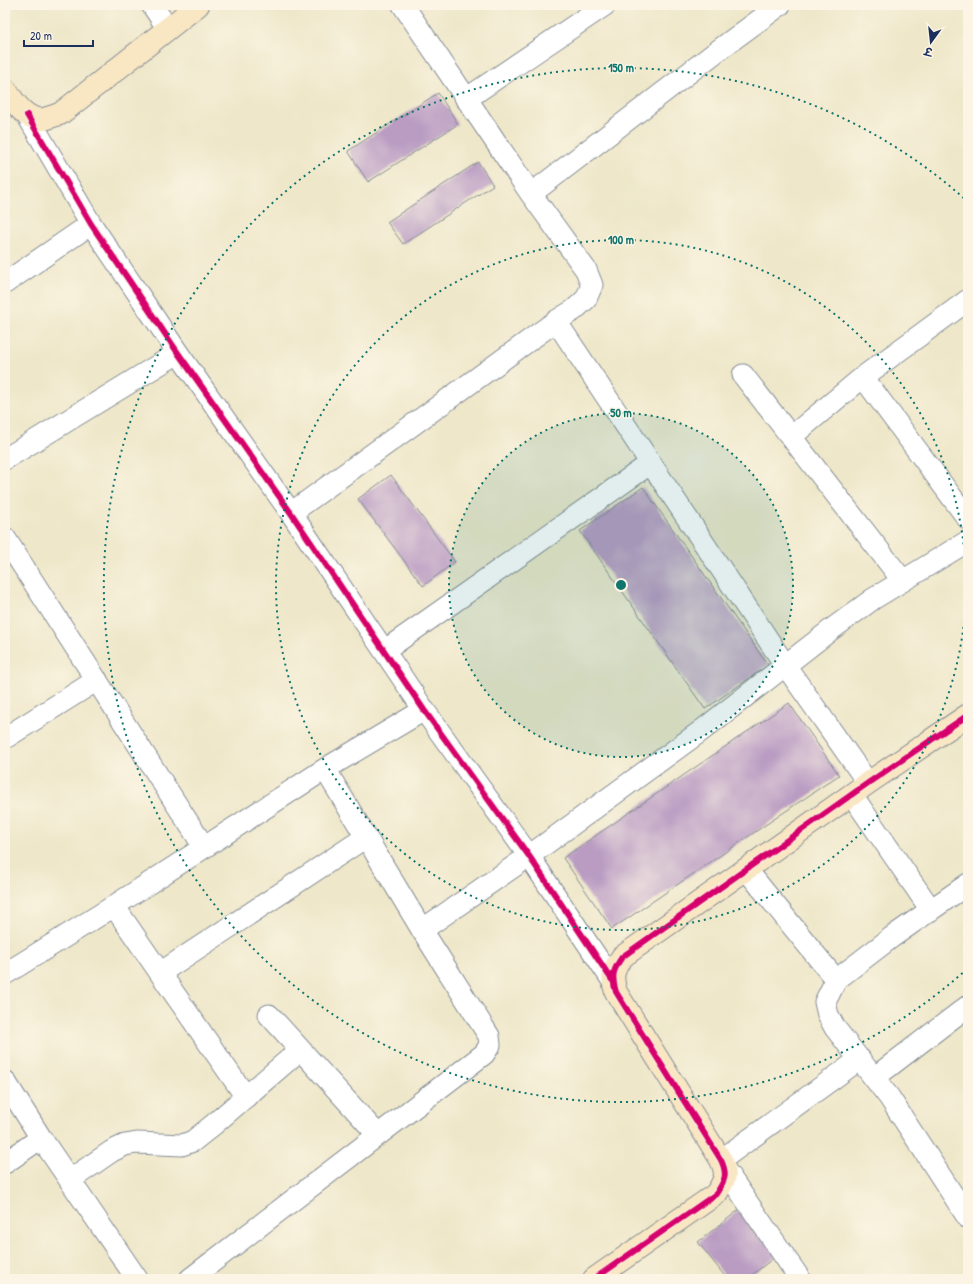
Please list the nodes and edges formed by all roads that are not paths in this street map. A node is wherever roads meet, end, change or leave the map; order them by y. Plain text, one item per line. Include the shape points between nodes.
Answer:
1 (152, 5) edge
2 (198, 5) edge
3 (403, 5) edge
4 (605, 5) edge
5 (780, 5) edge
6 (168, 29) junction
7 (5, 89) edge
8 (466, 99) junction
9 (27, 115) junction
10 (531, 194) junction
11 (91, 224) junction
12 (5, 283) edge
13 (968, 300) edge
14 (556, 321) junction
15 (178, 352) junction
16 (743, 375) dead end
17 (863, 377) junction
18 (791, 437) junction
19 (5, 459) edge
20 (652, 463) junction
21 (291, 513) junction
22 (968, 519) edge
23 (5, 538) edge
24 (968, 541) edge
25 (903, 581) junction
26 (384, 651) junction
27 (785, 665) junction
28 (97, 680) junction
29 (424, 710) junction
30 (968, 715) edge
31 (5, 738) edge
32 (325, 769) junction
33 (860, 789) junction
34 (366, 837) junction
35 (204, 847) junction
36 (529, 856) junction
37 (746, 870) junction
38 (968, 884) edge
39 (114, 906) junction
40 (931, 910) junction
41 (422, 930) junction
42 (5, 974) edge
43 (160, 974) junction
44 (612, 980) junction
45 (836, 980) junction
46 (968, 1006) edge
47 (269, 1015) dead end
48 (300, 1050) junction
49 (860, 1059) junction
50 (874, 1078) junction
51 (5, 1081) edge
52 (246, 1097) junction
53 (378, 1136) junction
54 (42, 1138) junction
55 (5, 1163) edge
56 (724, 1165) junction
57 (70, 1180) junction
58 (968, 1218) edge
59 (137, 1279) edge
60 (190, 1279) edge
61 (594, 1279) edge
62 (800, 1279) edge

1 - 6 street
2 - 6 street
3 - 8 street
4 - 8 street
5 - 10 street
6 - 9 street via 60,114 43,119
7 - 9 street via 15,104
8 - 10 street
9 - 11 street
10 - 14 street via 586,270 592,285 586,299
11 - 12 street
11 - 15 street
13 - 17 street
14 - 20 street
14 - 21 street
15 - 19 street
15 - 21 street
16 - 18 street
17 - 18 street
17 - 22 street
18 - 25 street
20 - 26 street
20 - 27 street
21 - 26 street
23 - 28 street
24 - 25 street
25 - 27 street via 873,599
26 - 29 street
27 - 33 street
27 - 36 street via 702,731
28 - 31 street
28 - 35 street
29 - 32 street
29 - 36 street
30 - 33 street
32 - 34 street
32 - 35 street
33 - 37 street
33 - 40 street
34 - 41 street
34 - 43 street
35 - 39 street
36 - 41 street
36 - 44 street
37 - 44 street via 622,957 615,968
37 - 45 street
38 - 40 street
39 - 42 street
39 - 43 street
40 - 45 street
41 - 53 street via 490,1036 490,1045 484,1054
43 - 52 street
44 - 56 street via 616,992
45 - 49 street via 825,1002 828,1015
46 - 50 street
47 - 48 street
48 - 52 street
48 - 53 street
49 - 50 street
49 - 56 street
50 - 58 street
51 - 54 street
52 - 57 street via 193,1141 182,1145 125,1145
53 - 60 street
54 - 55 street
54 - 57 street
56 - 61 street via 724,1182 716,1194
56 - 62 street
57 - 59 street

